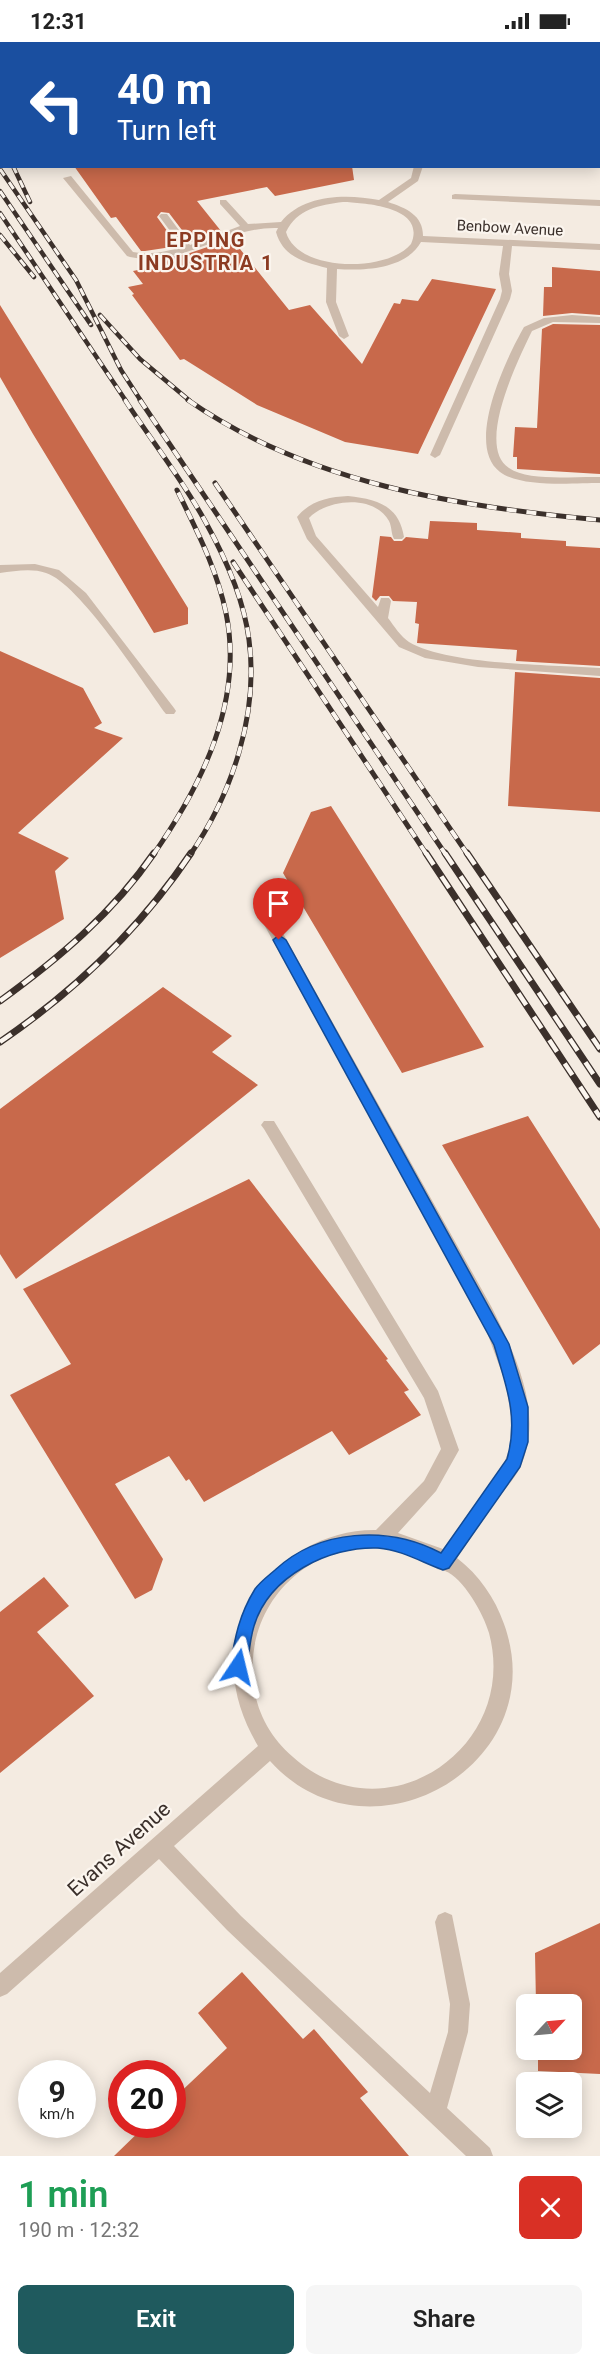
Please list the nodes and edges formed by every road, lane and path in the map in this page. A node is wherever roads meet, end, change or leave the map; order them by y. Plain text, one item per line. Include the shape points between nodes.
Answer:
1 (418, 168) edge
2 (68, 178) dead end
3 (455, 198) dead end
4 (223, 202) dead end
5 (381, 203) junction
6 (600, 203) edge
7 (164, 216) dead end
8 (283, 225) junction
9 (246, 227) junction
10 (419, 239) junction
11 (507, 243) junction
12 (600, 247) edge
13 (187, 248) junction
14 (332, 266) junction
15 (600, 320) edge
16 (344, 336) dead end
17 (435, 454) dead end
18 (600, 480) edge
19 (398, 537) dead end
20 (0, 569) edge
21 (385, 601) dead end
22 (381, 621) junction
23 (600, 672) edge
24 (170, 711) dead end
25 (268, 919) dead end
26 (269, 1125) dead end
27 (378, 1541) junction
28 (443, 1563) junction
29 (270, 1748) junction
30 (159, 1845) junction
31 (445, 1922) dead end
32 (0, 1987) edge
33 (435, 2112) junction
34 (482, 2156) edge

1 - 5 lane via 415,179
2 - 13 lane via 130,254 147,257
3 - 6 lane
4 - 9 lane
5 - 8 lane via 343,199 319,202 299,209
5 - 10 lane via 409,215 418,226
7 - 13 lane
8 - 9 lane
8 - 14 lane via 285,244 298,255
9 - 13 lane
10 - 11 lane, Benbow Avenue
10 - 14 lane via 410,251 393,260 370,266
11 - 12 lane, Benbow Avenue
11 - 17 lane via 505,299
14 - 16 lane via 331,302
15 - 18 lane via 557,319 535,323 528,329 496,404 492,442 492,456 506,471
19 - 22 lane via 395,520 385,510 360,500 350,498 318,505 303,517 311,537
20 - 24 lane via 38,567 67,579
21 - 22 lane
22 - 23 lane via 403,644 436,656 507,666
25 - 28 lane via 485,1311 513,1378 520,1407 520,1442 514,1462
26 - 27 lane via 432,1396 450,1450 430,1486
27 - 28 lane via 420,1550
27 - 29 lane via 335,1545 294,1563 262,1592 246,1624 238,1667 244,1703
28 - 29 lane via 456,1570 483,1598 503,1641 507,1682 496,1721 471,1759 439,1781 390,1795 345,1793 304,1776
29 - 30 lane, Evans Avenue
30 - 32 lane, Evans Avenue
30 - 33 lane via 234,1923
31 - 33 lane via 460,2004 458,2032
33 - 34 lane

